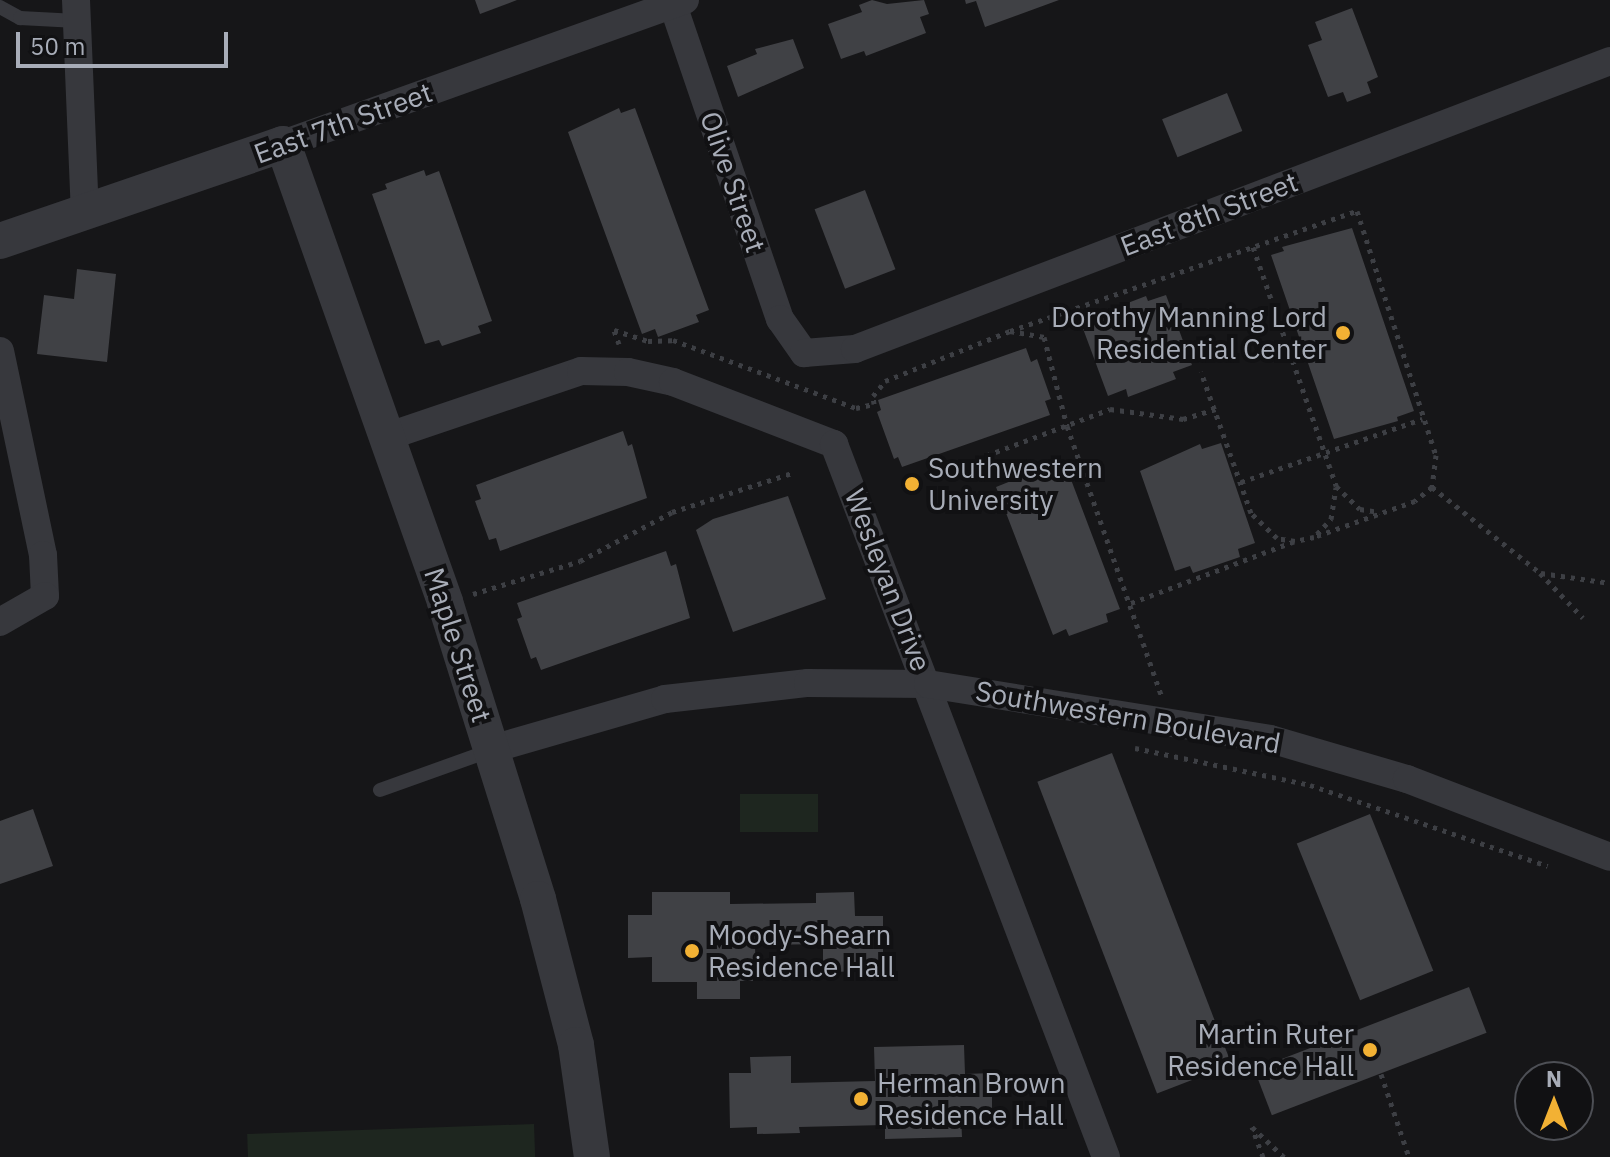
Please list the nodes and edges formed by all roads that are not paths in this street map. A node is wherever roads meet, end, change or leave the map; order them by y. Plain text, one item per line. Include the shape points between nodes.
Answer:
1 (679, 2) edge
2 (0, 7) edge
3 (76, 10) edge
4 (1610, 61) edge
5 (283, 144) junction
6 (85, 213) junction
7 (0, 241) edge
8 (0, 351) edge
9 (804, 353) joint
10 (386, 437) junction
11 (0, 622) edge
12 (928, 684) junction
13 (492, 749) junction
14 (380, 790) dead end
15 (1610, 857) edge
16 (592, 1157) edge
17 (1106, 1157) edge

1 - 5 street, East 7th Street
1 - 9 street, Olive Street via 780,319
2 - 3 lane via 20,18
3 - 6 street
4 - 9 street, East 8th Street via 855,349
5 - 6 street, East 7th Street
5 - 10 street, Maple Street
6 - 7 street, East 7th Street
8 - 11 street via 43,555 45,596
10 - 12 street, Wesleyan Drive via 581,371 628,372 673,382 834,444
10 - 13 street, Maple Street
12 - 13 street, Southwestern Boulevard via 808,683 665,699
12 - 15 street, Southwestern Boulevard via 1270,739 1407,779
12 - 17 street, Wesleyan Drive
13 - 14 lane
13 - 16 street, Maple Street via 562,982

